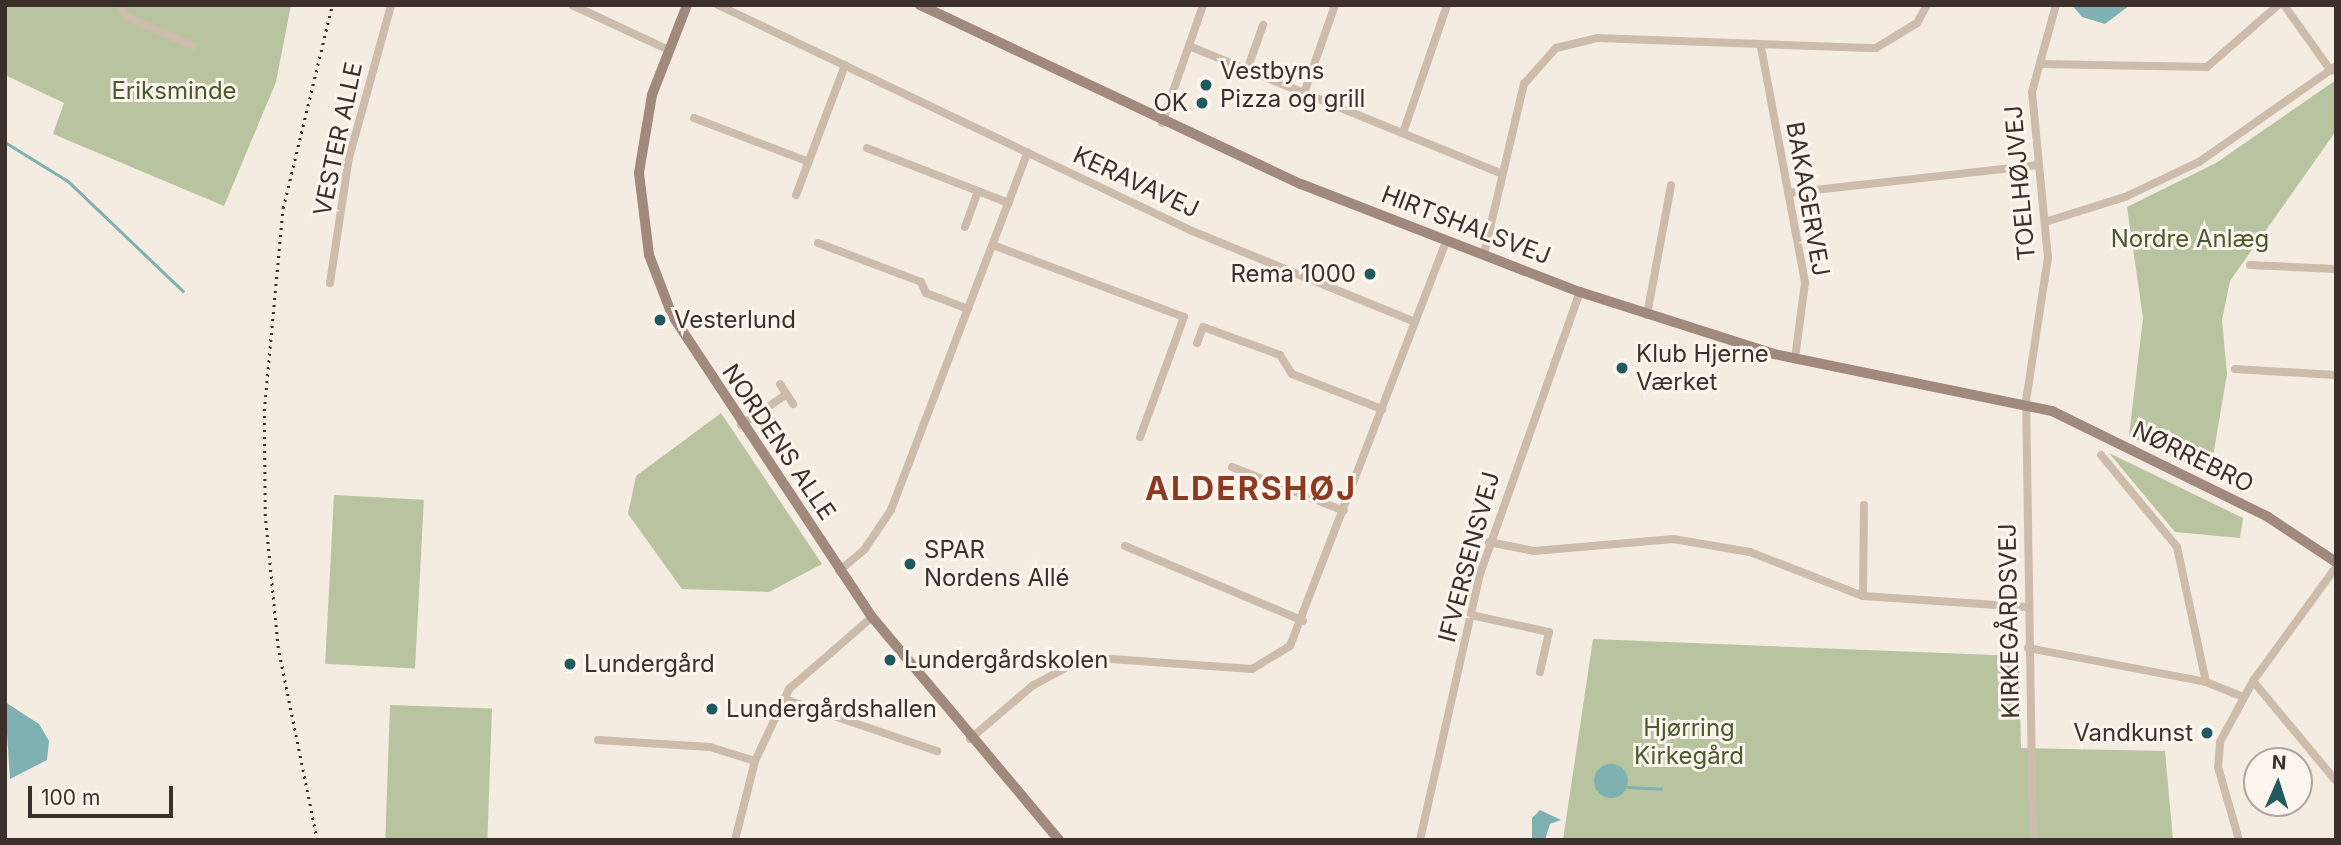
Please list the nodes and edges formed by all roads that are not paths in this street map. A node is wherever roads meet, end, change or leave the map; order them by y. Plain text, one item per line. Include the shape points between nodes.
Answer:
1 (118, 5) edge
2 (391, 5) edge
3 (687, 5) edge
4 (718, 5) edge
5 (920, 5) edge
6 (1203, 5) edge
7 (1335, 5) edge
8 (1447, 5) edge
9 (1927, 5) edge
10 (2056, 5) edge
11 (2278, 5) edge
12 (2284, 5) edge
13 (574, 6) edge
14 (1264, 25) dead end
15 (193, 46) dead end
16 (1189, 46) junction
17 (1761, 47) junction
18 (669, 50) junction
19 (2040, 64) junction
20 (845, 65) junction
21 (2333, 69) edge
22 (1247, 70) junction
23 (1304, 93) junction
24 (694, 118) dead end
25 (1162, 123) junction
26 (1403, 133) junction
27 (867, 149) dead end
28 (1028, 152) junction
29 (809, 162) junction
30 (2037, 165) junction
31 (1502, 174) junction
32 (1671, 185) dead end
33 (978, 191) junction
34 (1788, 193) junction
35 (796, 195) dead end
36 (1009, 202) junction
37 (2046, 222) junction
38 (965, 226) dead end
39 (1447, 240) junction
40 (818, 243) dead end
41 (993, 245) junction
42 (1484, 254) junction
43 (2250, 265) dead end
44 (2336, 269) edge
45 (330, 282) dead end
46 (1580, 292) junction
47 (968, 309) junction
48 (1647, 315) junction
49 (1415, 322) junction
50 (1197, 343) dead end
51 (1795, 359) junction
52 (2235, 369) dead end
53 (2336, 375) edge
54 (780, 384) dead end
55 (787, 394) junction
56 (2026, 401) junction
57 (793, 404) dead end
58 (1382, 409) junction
59 (741, 425) junction
60 (1140, 437) dead end
61 (2101, 455) dead end
62 (1232, 467) dead end
63 (1864, 505) dead end
64 (1343, 511) junction
65 (1489, 542) junction
66 (1125, 545) dead end
67 (2336, 565) edge
68 (839, 571) junction
69 (1863, 596) junction
70 (2026, 607) junction
71 (1471, 615) junction
72 (872, 617) junction
73 (1303, 621) junction
74 (2028, 648) junction
75 (1540, 672) dead end
76 (2253, 681) junction
77 (2206, 682) junction
78 (2243, 697) junction
79 (784, 699) junction
80 (970, 739) junction
81 (598, 740) dead end
82 (937, 751) dead end
83 (755, 761) junction
84 (2336, 781) edge
85 (735, 840) edge
86 (1059, 840) edge
87 (1420, 840) edge
88 (2033, 840) edge
89 (2239, 840) edge

1 - 15 street via 127,17
2 - 45 street, VESTER ALLE via 349,158
3 - 18 street, NORDENS ALLE
4 - 20 street, KERAVAVEJ
5 - 25 street, HIRTSHALSVEJ
6 - 16 street
7 - 23 street
8 - 26 street
9 - 17 street via 1917,23 1876,48
10 - 19 street, TOELHØJVEJ
11 - 19 street via 2207,67
12 - 21 street
13 - 18 street
14 - 22 street
16 - 22 street
16 - 25 street
17 - 31 street via 1608,38 1566,43 1538,62 1524,84
17 - 34 street, BAKAGERVEJ
18 - 59 street, NORDENS ALLE via 641,139 641,220 672,315
19 - 30 street, TOELHØJVEJ via 2032,92
20 - 28 street, KERAVAVEJ
20 - 29 street
21 - 37 street via 2199,162 2125,197
22 - 23 street
23 - 26 street
24 - 29 street
25 - 39 street, HIRTSHALSVEJ
26 - 31 street
27 - 33 street
28 - 36 street
28 - 49 street, KERAVAVEJ via 1192,231
29 - 35 street
30 - 34 street
30 - 37 street, TOELHØJVEJ
31 - 42 street
32 - 48 street
33 - 36 street
33 - 38 street
34 - 51 street, BAKAGERVEJ via 1805,283
36 - 41 street
37 - 56 street, TOELHØJVEJ via 2046,283
39 - 42 street, HIRTSHALSVEJ
39 - 49 street
40 - 47 street via 921,282 926,293
41 - 47 street
41 - 60 street via 1184,317
42 - 46 street, HIRTSHALSVEJ
43 - 44 street
46 - 48 street, HIRTSHALSVEJ
46 - 65 street, IFVERSENSVEJ
47 - 68 street via 891,510 864,550
48 - 51 street, HIRTSHALSVEJ
49 - 58 street
50 - 58 street via 1203,327 1280,355 1292,374
51 - 56 street, HIRTSHALSVEJ
52 - 53 street
54 - 55 street
55 - 57 street
55 - 59 street
56 - 67 street, NØRREBRO via 2268,517
56 - 70 street, KIRKEGÅRDSVEJ
58 - 64 street
59 - 68 street, NORDENS ALLE
61 - 77 street via 2177,547
62 - 64 street
63 - 69 street
64 - 73 street
65 - 69 street via 1534,551 1627,539 1713,545 1750,552
65 - 71 street, IFVERSENSVEJ
66 - 73 street
67 - 76 street
68 - 72 street, NORDENS ALLE
69 - 70 street via 1913,604
70 - 74 street, KIRKEGÅRDSVEJ
71 - 75 street via 1549,632
71 - 87 street, IFVERSENSVEJ
72 - 79 street via 817,659
72 - 80 street, NORDENS ALLE
73 - 80 street via 1290,646 1252,669 1111,659 1069,666 1032,686
74 - 77 street
74 - 88 street, KIRKEGÅRDSVEJ
76 - 78 street
76 - 84 street
77 - 78 street
78 - 89 street via 2220,742 2225,794
79 - 82 street
79 - 83 street
80 - 86 street, NORDENS ALLE
81 - 83 street via 710,747
83 - 85 street

